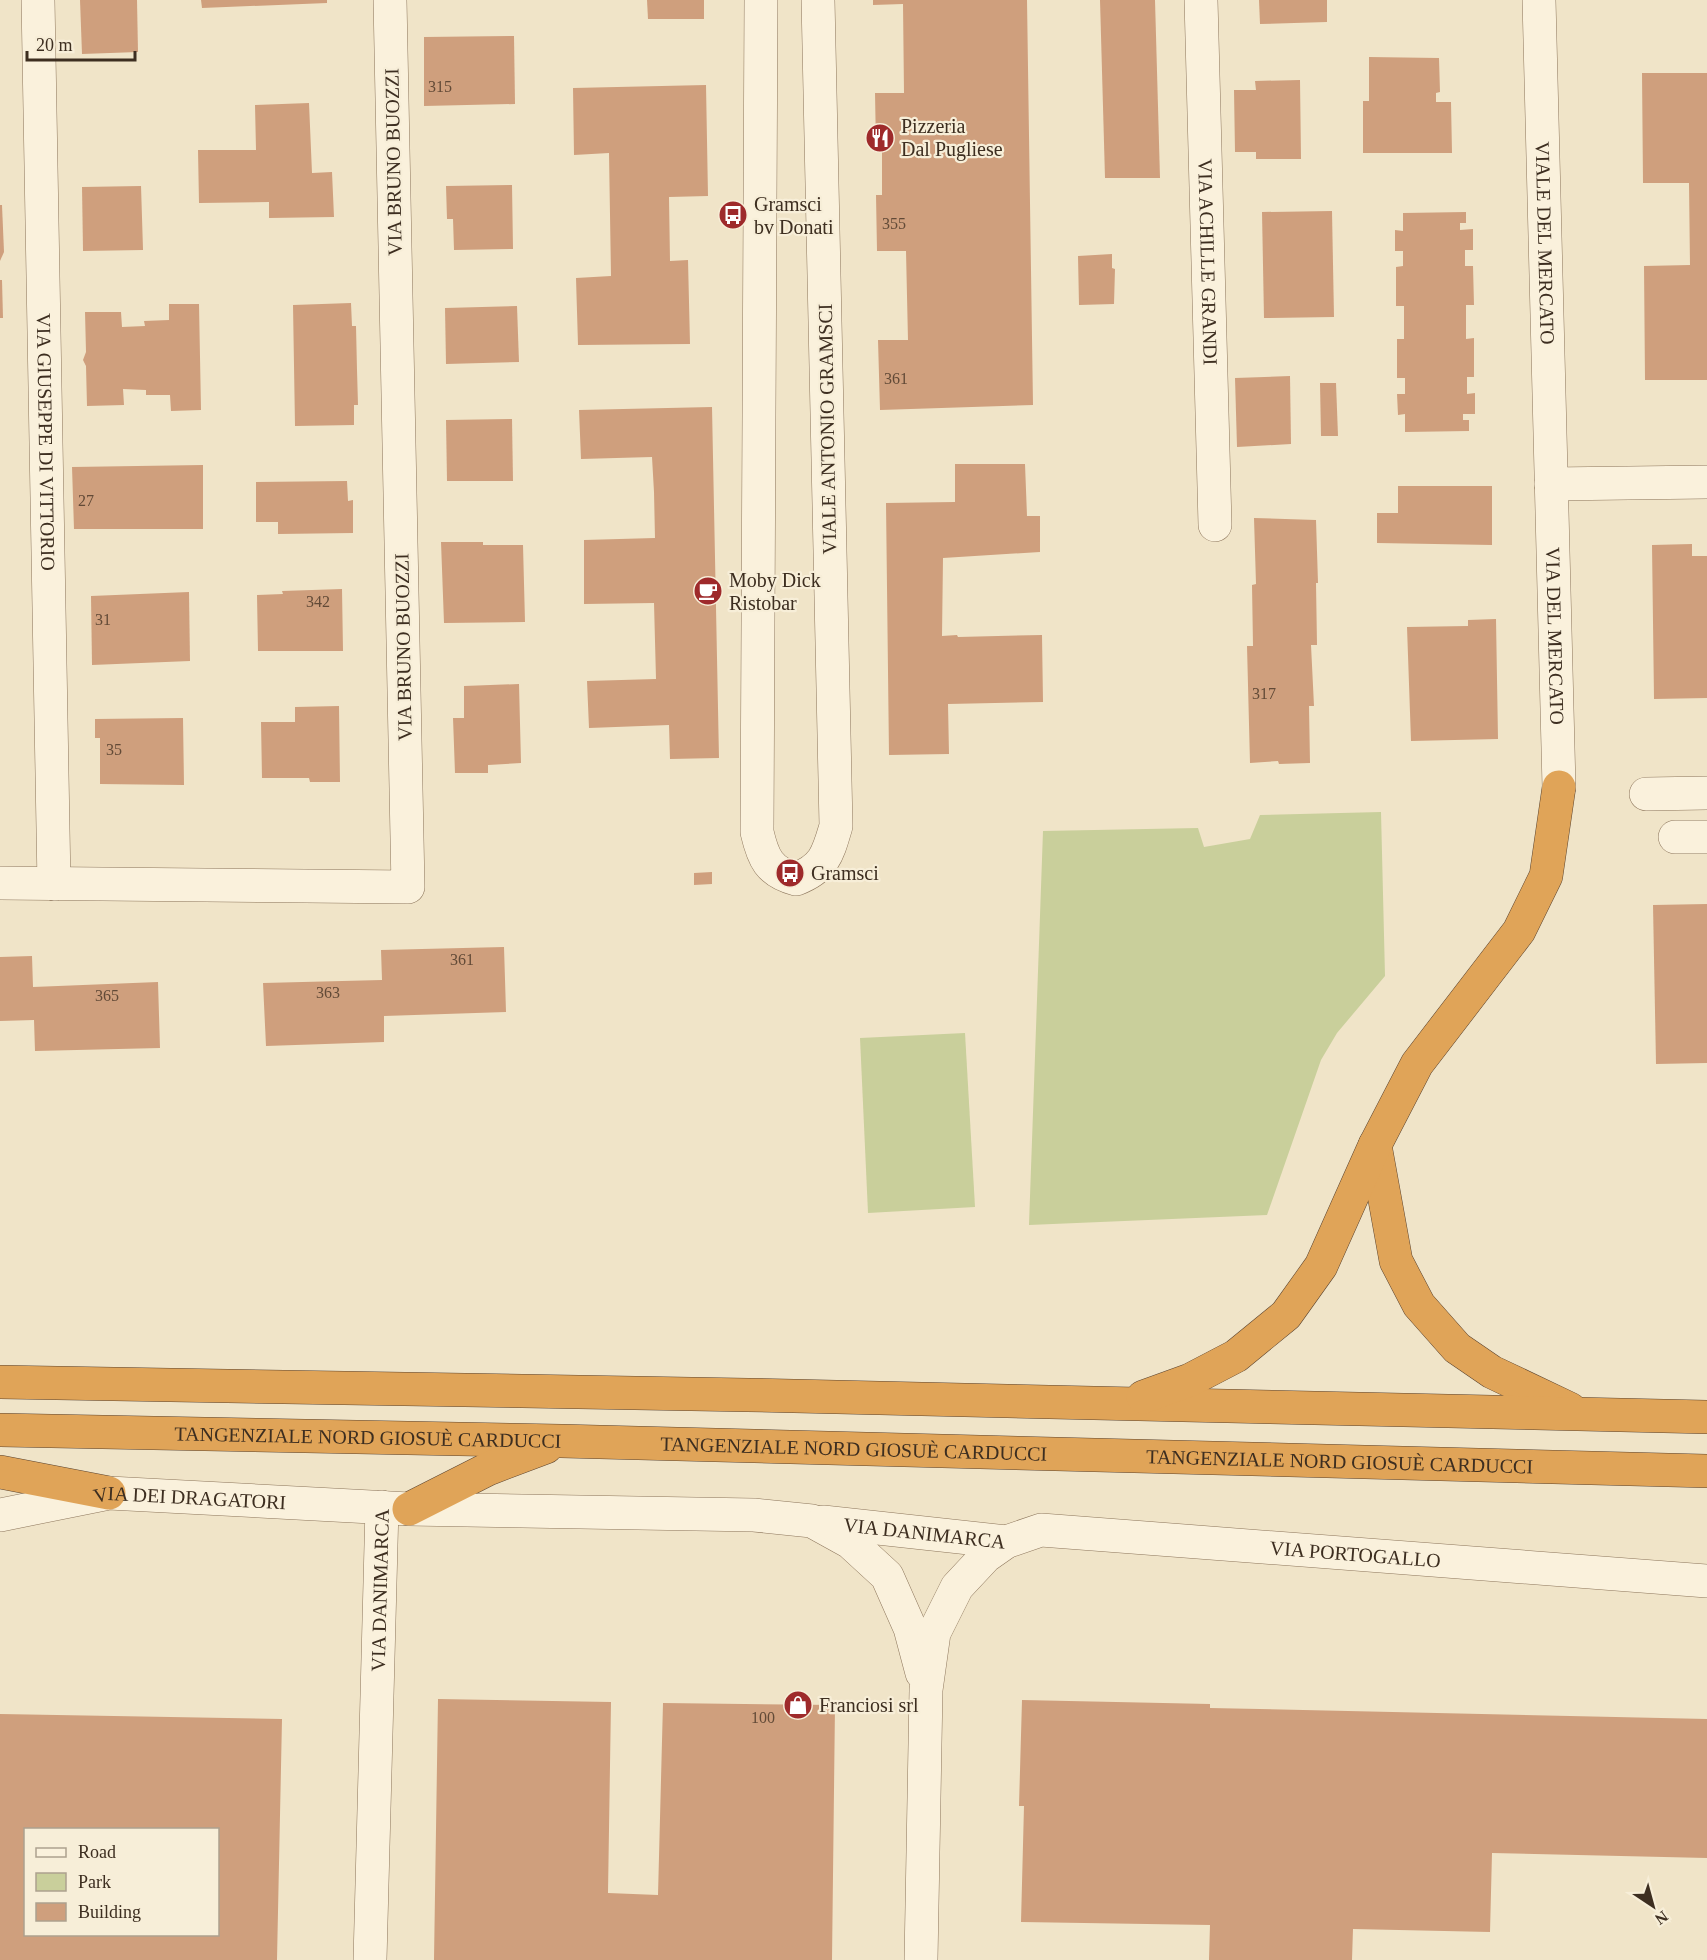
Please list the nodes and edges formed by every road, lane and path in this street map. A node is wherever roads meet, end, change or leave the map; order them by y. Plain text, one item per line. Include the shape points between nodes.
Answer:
1 (38, 0) edge
2 (390, 0) edge
3 (761, 0) edge
4 (818, 0) edge
5 (1201, 0) edge
6 (1539, 0) edge
7 (1707, 482) edge
8 (1551, 484) junction
9 (1215, 525) dead end
10 (1559, 787) joint
11 (1707, 793) edge
12 (1646, 794) dead end
13 (1675, 837) dead end
14 (1707, 837) edge
15 (0, 883) edge
16 (54, 884) junction
17 (1375, 1145) junction
18 (0, 1382) edge
19 (1124, 1404) junction
20 (1580, 1414) junction
21 (1707, 1417) edge
22 (0, 1430) edge
23 (561, 1441) junction
24 (1707, 1471) edge
25 (0, 1472) edge
26 (109, 1492) junction
27 (395, 1508) junction
28 (0, 1515) edge
29 (812, 1521) junction
30 (1006, 1542) junction
31 (1707, 1581) edge
32 (926, 1690) junction
33 (370, 1960) edge
34 (921, 1960) edge

1 - 16 street, VIA GIUSEPPE DI VITTORIO
2 - 16 street, VIA BRUNO BUOZZI via 408,887
3 - 4 street, VIALE ANTONIO GRAMSCI via 757,832 765,857 776,871 796,879 810,874 827,855 836,826
5 - 9 street, VIA ACHILLE GRANDI
6 - 8 street, VIALE DEL MERCATO
7 - 8 street
8 - 10 street, VIA DEL MERCATO
10 - 17 highway via 1546,876 1520,931 1417,1064
11 - 12 street
13 - 14 street
15 - 16 street, VIA BRUNO BUOZZI
17 - 19 highway via 1321,1266 1286,1315 1227,1361 1190,1380
17 - 20 highway via 1396,1261 1419,1305 1457,1348 1492,1372
18 - 19 highway
19 - 20 highway
20 - 21 highway
22 - 23 highway, TANGENZIALE NORD GIOSUÈ CARDUCCI
23 - 24 highway, TANGENZIALE NORD GIOSUÈ CARDUCCI
23 - 27 highway
25 - 26 highway
26 - 27 street, VIA DEI DRAGATORI
26 - 28 street, VIA DEI DRAGATORI
27 - 29 street, VIA DANIMARCA via 754,1515
27 - 33 street, VIA DANIMARCA
29 - 30 street, VIA DANIMARCA
29 - 32 street, VIA DANIMARCA via 850,1542 887,1576 910,1628
30 - 31 street, VIA PORTOGALLO via 1052,1530
30 - 32 street, VIA DANIMARCA via 986,1556 957,1587 934,1633
32 - 34 street, VIA DANIMARCA

